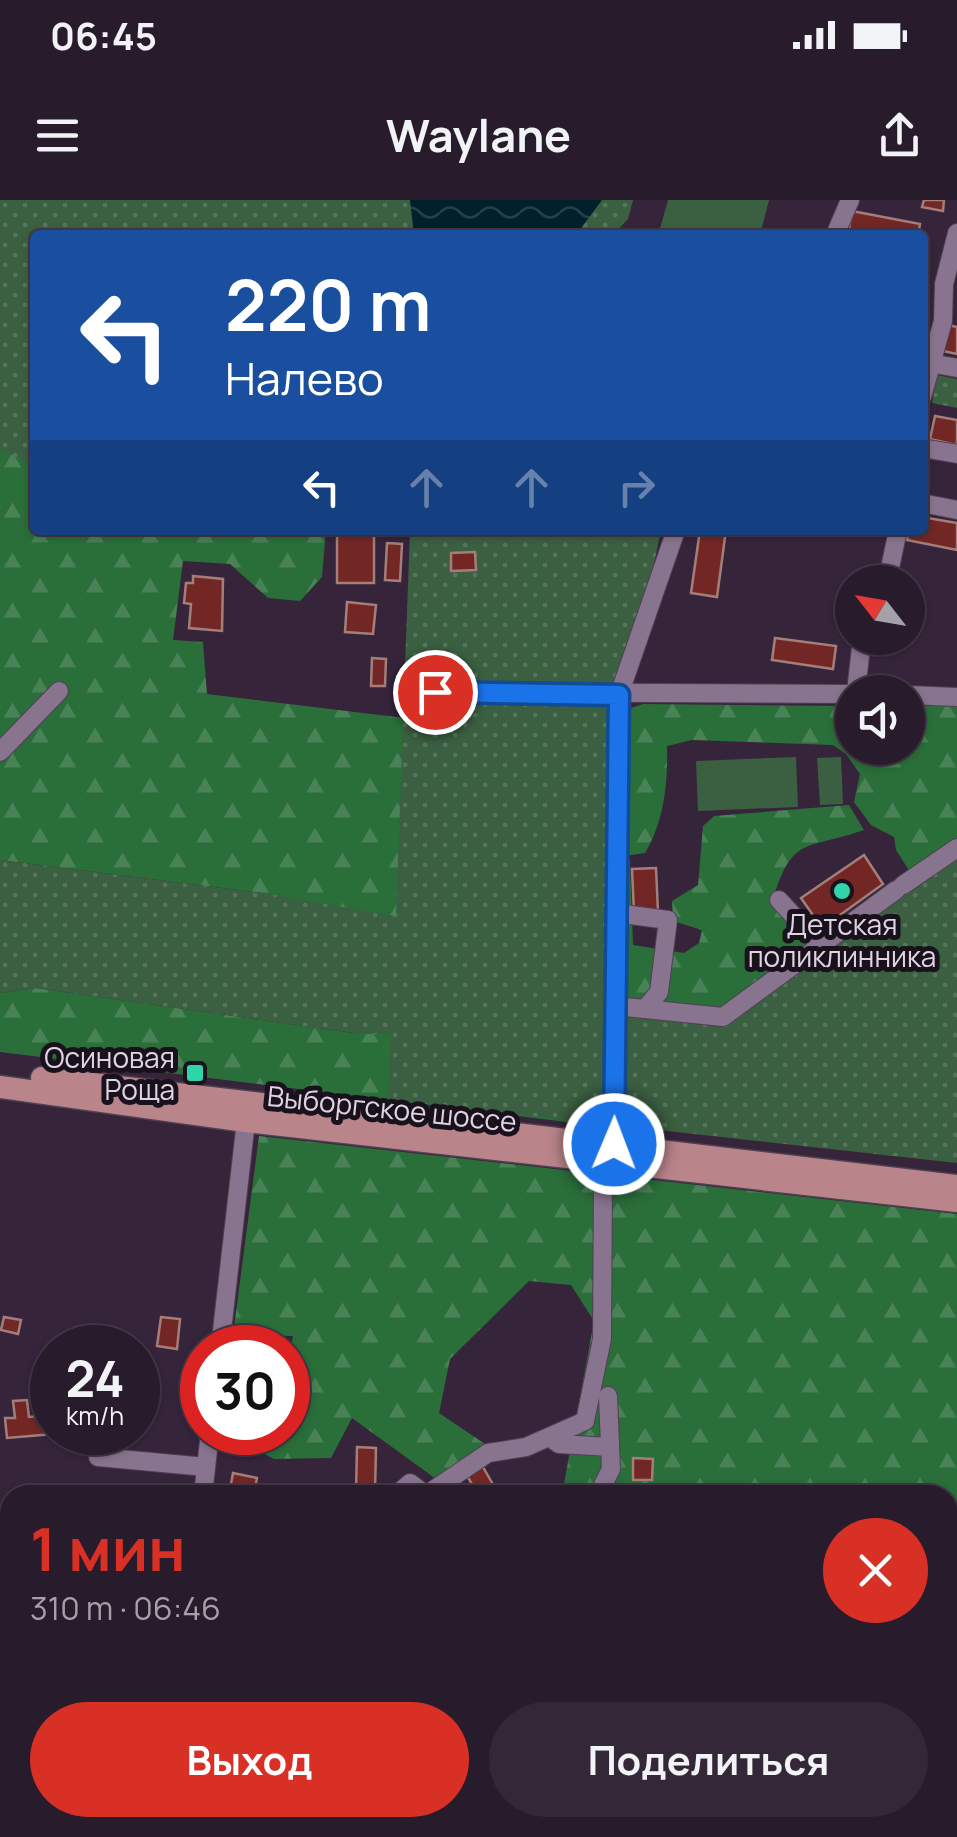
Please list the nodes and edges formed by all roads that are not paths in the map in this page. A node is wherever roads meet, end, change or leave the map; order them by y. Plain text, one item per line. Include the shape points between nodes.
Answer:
1 (850, 200) edge
2 (838, 230) edge
3 (957, 233) edge
4 (953, 259) edge
5 (950, 322) edge
6 (929, 363) junction
7 (928, 368) edge
8 (957, 368) edge
9 (928, 449) edge
10 (957, 454) edge
11 (928, 504) edge
12 (957, 510) edge
13 (674, 535) edge
14 (897, 535) edge
15 (891, 565) edge
16 (59, 691) dead end
17 (430, 692) dead end
18 (835, 693) edge
19 (619, 695) junction
20 (925, 696) edge
21 (957, 697) edge
22 (0, 752) edge
23 (957, 848) edge
24 (779, 900) dead end
25 (616, 913) junction
26 (822, 947) junction
27 (615, 1006) junction
28 (646, 1008) junction
29 (0, 1073) edge
30 (0, 1087) edge
31 (246, 1121) junction
32 (611, 1153) junction
33 (957, 1186) edge
34 (957, 1202) edge
35 (223, 1325) edge
36 (608, 1396) dead end
37 (549, 1437) junction
38 (610, 1447) junction
39 (207, 1455) edge
40 (98, 1457) dead end
41 (206, 1467) junction
42 (203, 1485) edge
43 (441, 1485) edge
44 (603, 1485) edge

1 - 2 street
3 - 4 street
4 - 5 street
5 - 6 street
6 - 7 street
6 - 8 street
9 - 10 street
11 - 12 street
13 - 19 street
14 - 15 street
16 - 22 street
17 - 19 street
18 - 19 street
19 - 25 street
20 - 21 street
23 - 26 street
24 - 26 street
25 - 27 street
25 - 28 street via 668,920 659,992
26 - 28 street via 723,1018
27 - 28 street
27 - 32 street
29 - 32 main road, Выборгское шоссе
30 - 31 main road, Выборгское шоссе
31 - 32 main road, Выборгское шоссе
31 - 35 street
32 - 33 main road, Выборгское шоссе
32 - 34 main road, Выборгское шоссе
32 - 37 street via 602,1178 602,1339 585,1421
36 - 38 street
37 - 38 street via 559,1444
37 - 43 street via 488,1453
38 - 44 street
39 - 41 street
40 - 41 street
41 - 42 street

